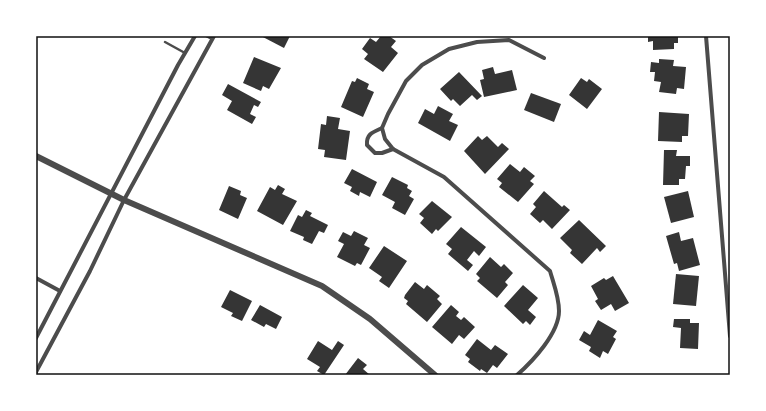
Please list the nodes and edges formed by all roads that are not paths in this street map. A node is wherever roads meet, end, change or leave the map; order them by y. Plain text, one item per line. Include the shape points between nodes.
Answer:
1 (195, 36) edge
2 (206, 36) edge
3 (706, 36) edge
4 (213, 38) edge
5 (165, 42) dead end
6 (185, 52) junction
7 (544, 58) dead end
8 (382, 128) junction
9 (393, 149) junction
10 (36, 156) edge
11 (111, 194) junction
12 (124, 200) junction
13 (36, 278) edge
14 (60, 291) junction
15 (730, 336) edge
16 (36, 338) edge
17 (36, 372) edge
18 (435, 375) edge
19 (517, 375) edge

1 - 6 street
2 - 4 lane
3 - 15 street
4 - 12 street
5 - 6 lane
6 - 11 street
7 - 8 street via 509,40 477,42 450,49 422,65 406,81
8 - 9 street via 384,139
8 - 9 street via 370,134 367,145 374,153
9 - 19 street via 444,177 550,272 557,293 559,313 545,344
10 - 11 street
11 - 12 street
11 - 14 street
12 - 17 street via 90,271
12 - 18 street via 322,286 370,319
13 - 14 street
14 - 16 street

